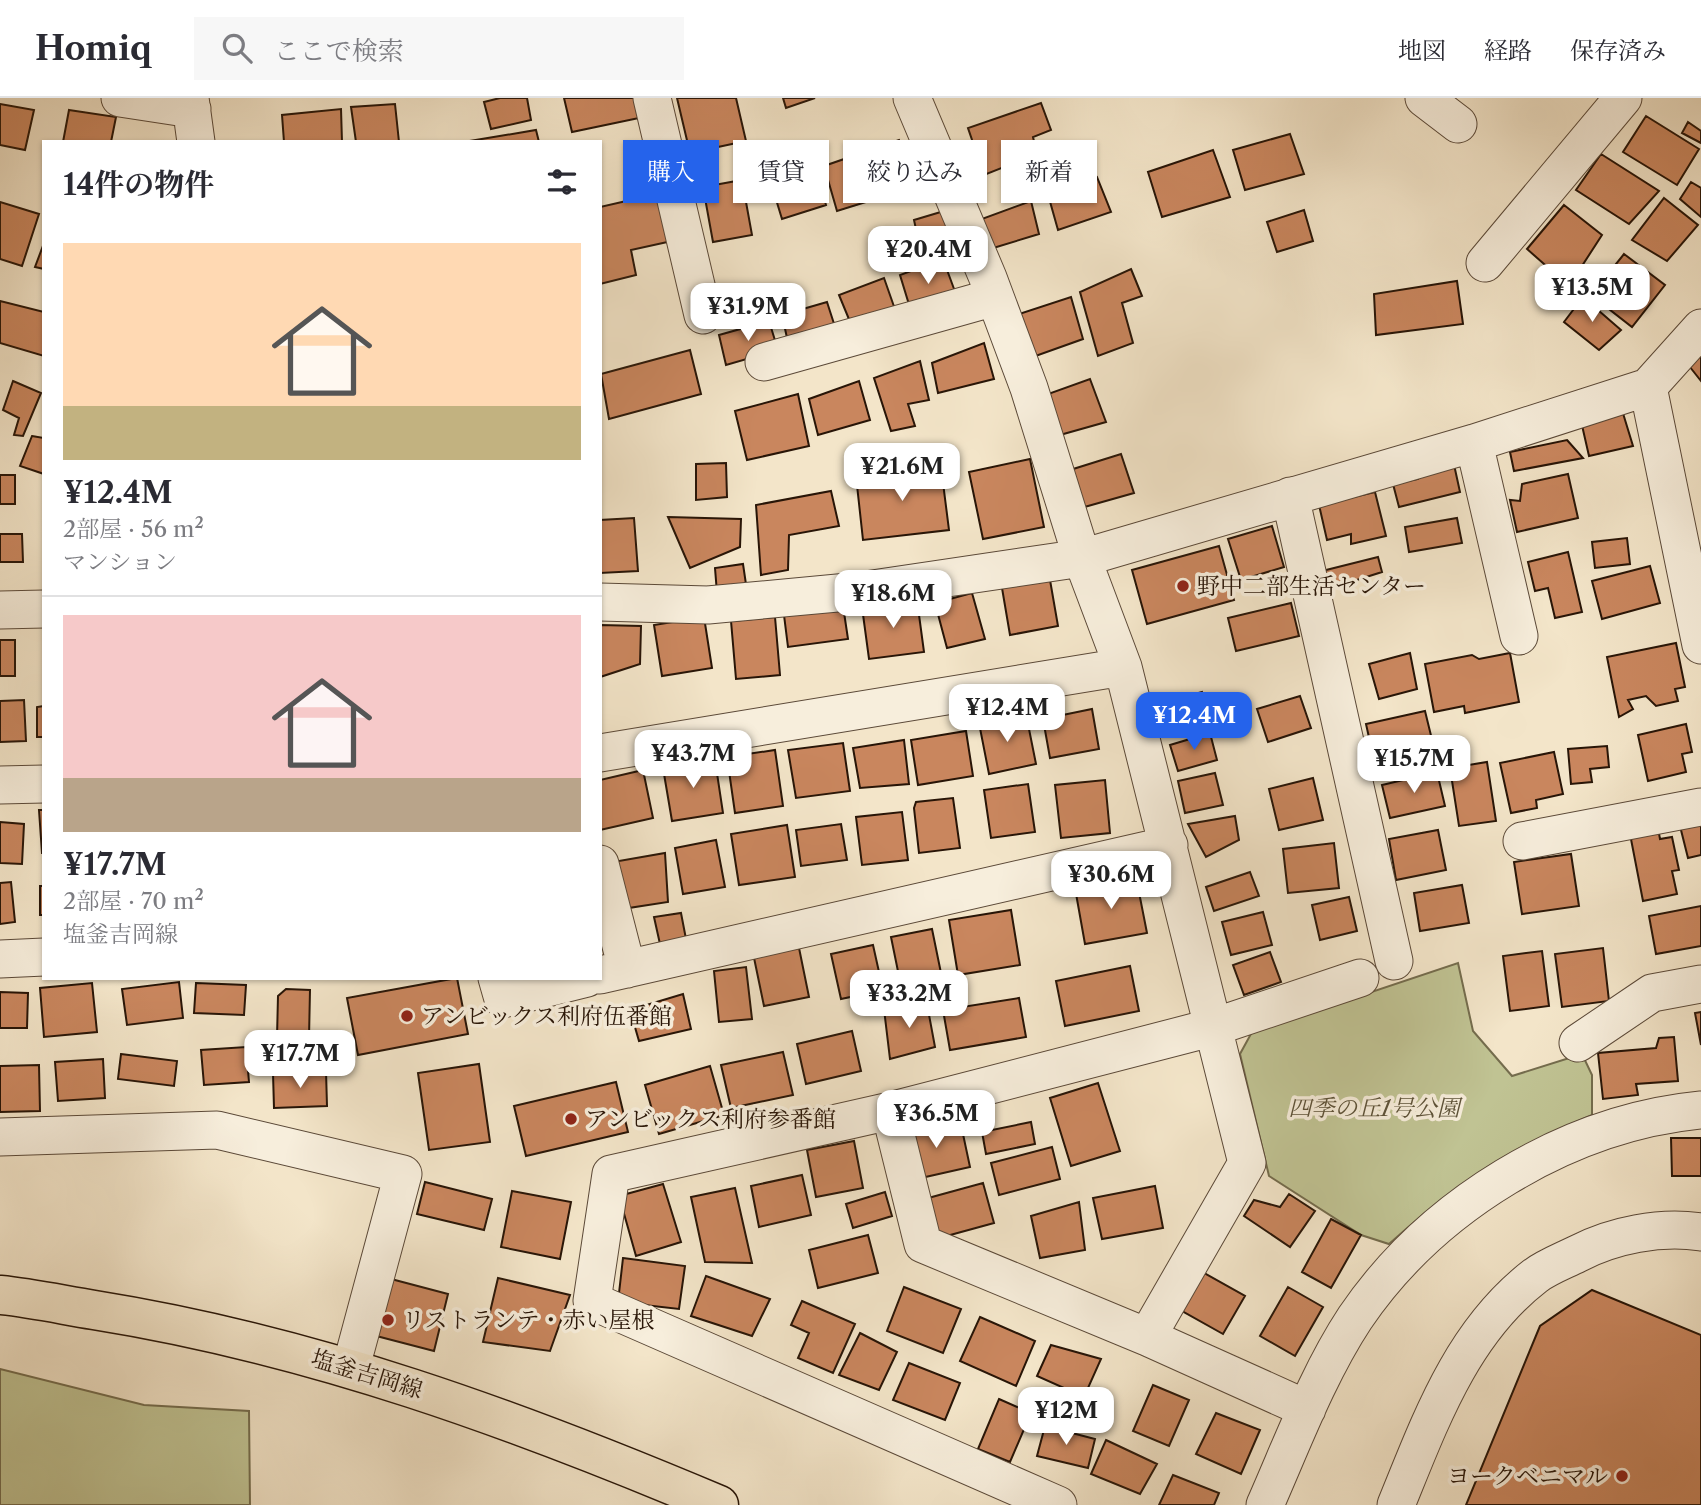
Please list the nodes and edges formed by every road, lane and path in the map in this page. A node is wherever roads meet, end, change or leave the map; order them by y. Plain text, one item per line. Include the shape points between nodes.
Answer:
1 (120, 98) edge
2 (652, 98) edge
3 (912, 98) edge
4 (1424, 98) edge
5 (1623, 98) edge
6 (193, 116) edge
7 (1458, 124) dead end
8 (1485, 263) dead end
9 (995, 297) junction
10 (703, 315) dead end
11 (1701, 328) edge
12 (764, 362) dead end
13 (1648, 387) junction
14 (1474, 443) junction
15 (1290, 496) junction
16 (1082, 558) junction
17 (602, 602) edge
18 (42, 609) edge
19 (0, 610) edge
20 (1700, 634) edge
21 (1518, 636) dead end
22 (1123, 667) junction
23 (602, 753) edge
24 (42, 784) edge
25 (0, 785) edge
26 (1701, 807) edge
27 (1522, 841) dead end
28 (1169, 845) junction
29 (602, 881) edge
30 (42, 957) edge
31 (0, 958) edge
32 (1394, 961) dead end
33 (613, 972) edge
34 (1360, 978) dead end
35 (498, 980) edge
36 (579, 980) edge
37 (1701, 984) edge
38 (1214, 1027) junction
39 (1578, 1043) dead end
40 (1701, 1110) edge
41 (890, 1111) junction
42 (0, 1137) edge
43 (1701, 1232) edge
44 (0, 1295) edge
45 (1147, 1338) junction
46 (351, 1367) junction
47 (1307, 1409) junction
48 (719, 1505) edge
49 (1058, 1505) edge
50 (1265, 1505) edge
51 (1396, 1505) edge

1 - 6 street
2 - 10 street
3 - 9 street
4 - 7 street
5 - 8 street
9 - 12 street
9 - 16 street
11 - 13 street
13 - 14 street
13 - 20 street
14 - 15 street
14 - 21 street
15 - 16 street
15 - 32 street
16 - 17 street via 859,591 708,606
16 - 22 street
18 - 19 street
22 - 23 street
22 - 28 street
24 - 25 street
26 - 27 street
28 - 33 street
28 - 38 street
29 - 33 street
30 - 31 street
34 - 38 street
35 - 36 street via 503,999
37 - 39 street via 1652,993
38 - 41 street
38 - 45 street via 1247,1163
40 - 47 street via 1676,1112 1610,1131 1545,1155 1442,1221 1355,1318
41 - 45 street via 923,1244
41 - 49 street via 611,1174 592,1301
42 - 46 street via 217,1130 402,1174
43 - 51 street via 1637,1234 1596,1244 1536,1275 1494,1312 1460,1360
44 - 46 main road, 塩釜吉岡線 via 172,1322
45 - 47 street
46 - 48 main road, 塩釜吉岡線 via 496,1415
47 - 50 street

